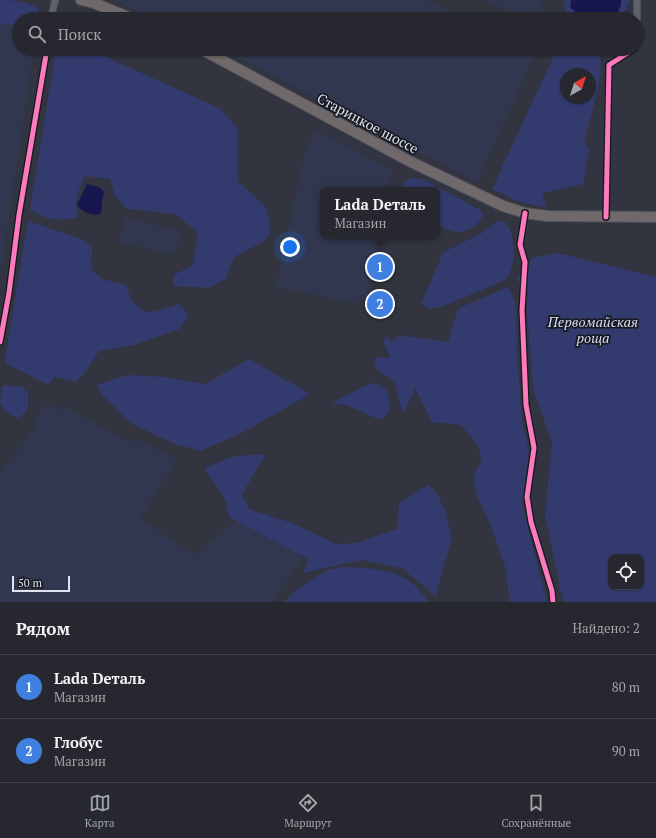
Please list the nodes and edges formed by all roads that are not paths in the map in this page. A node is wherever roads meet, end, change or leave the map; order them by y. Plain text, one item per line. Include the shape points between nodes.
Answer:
1 (54, 0) edge
2 (81, 0) edge
3 (637, 0) edge
4 (52, 12) edge
5 (115, 12) edge
6 (637, 12) edge
7 (45, 56) edge
8 (214, 56) edge
9 (623, 56) edge
10 (525, 213) junction
11 (606, 217) junction
12 (656, 217) edge
13 (0, 342) edge
14 (553, 602) edge

1 - 4 street
2 - 5 main road
3 - 6 street
7 - 13 street
8 - 10 main road, Старицкое шоссе via 409,161 482,197
9 - 11 street via 609,65
10 - 11 main road, Старицкое шоссе
10 - 14 street via 520,245 525,262 522,310 526,405 534,448 527,497 531,522
11 - 12 main road, Старицкое шоссе

